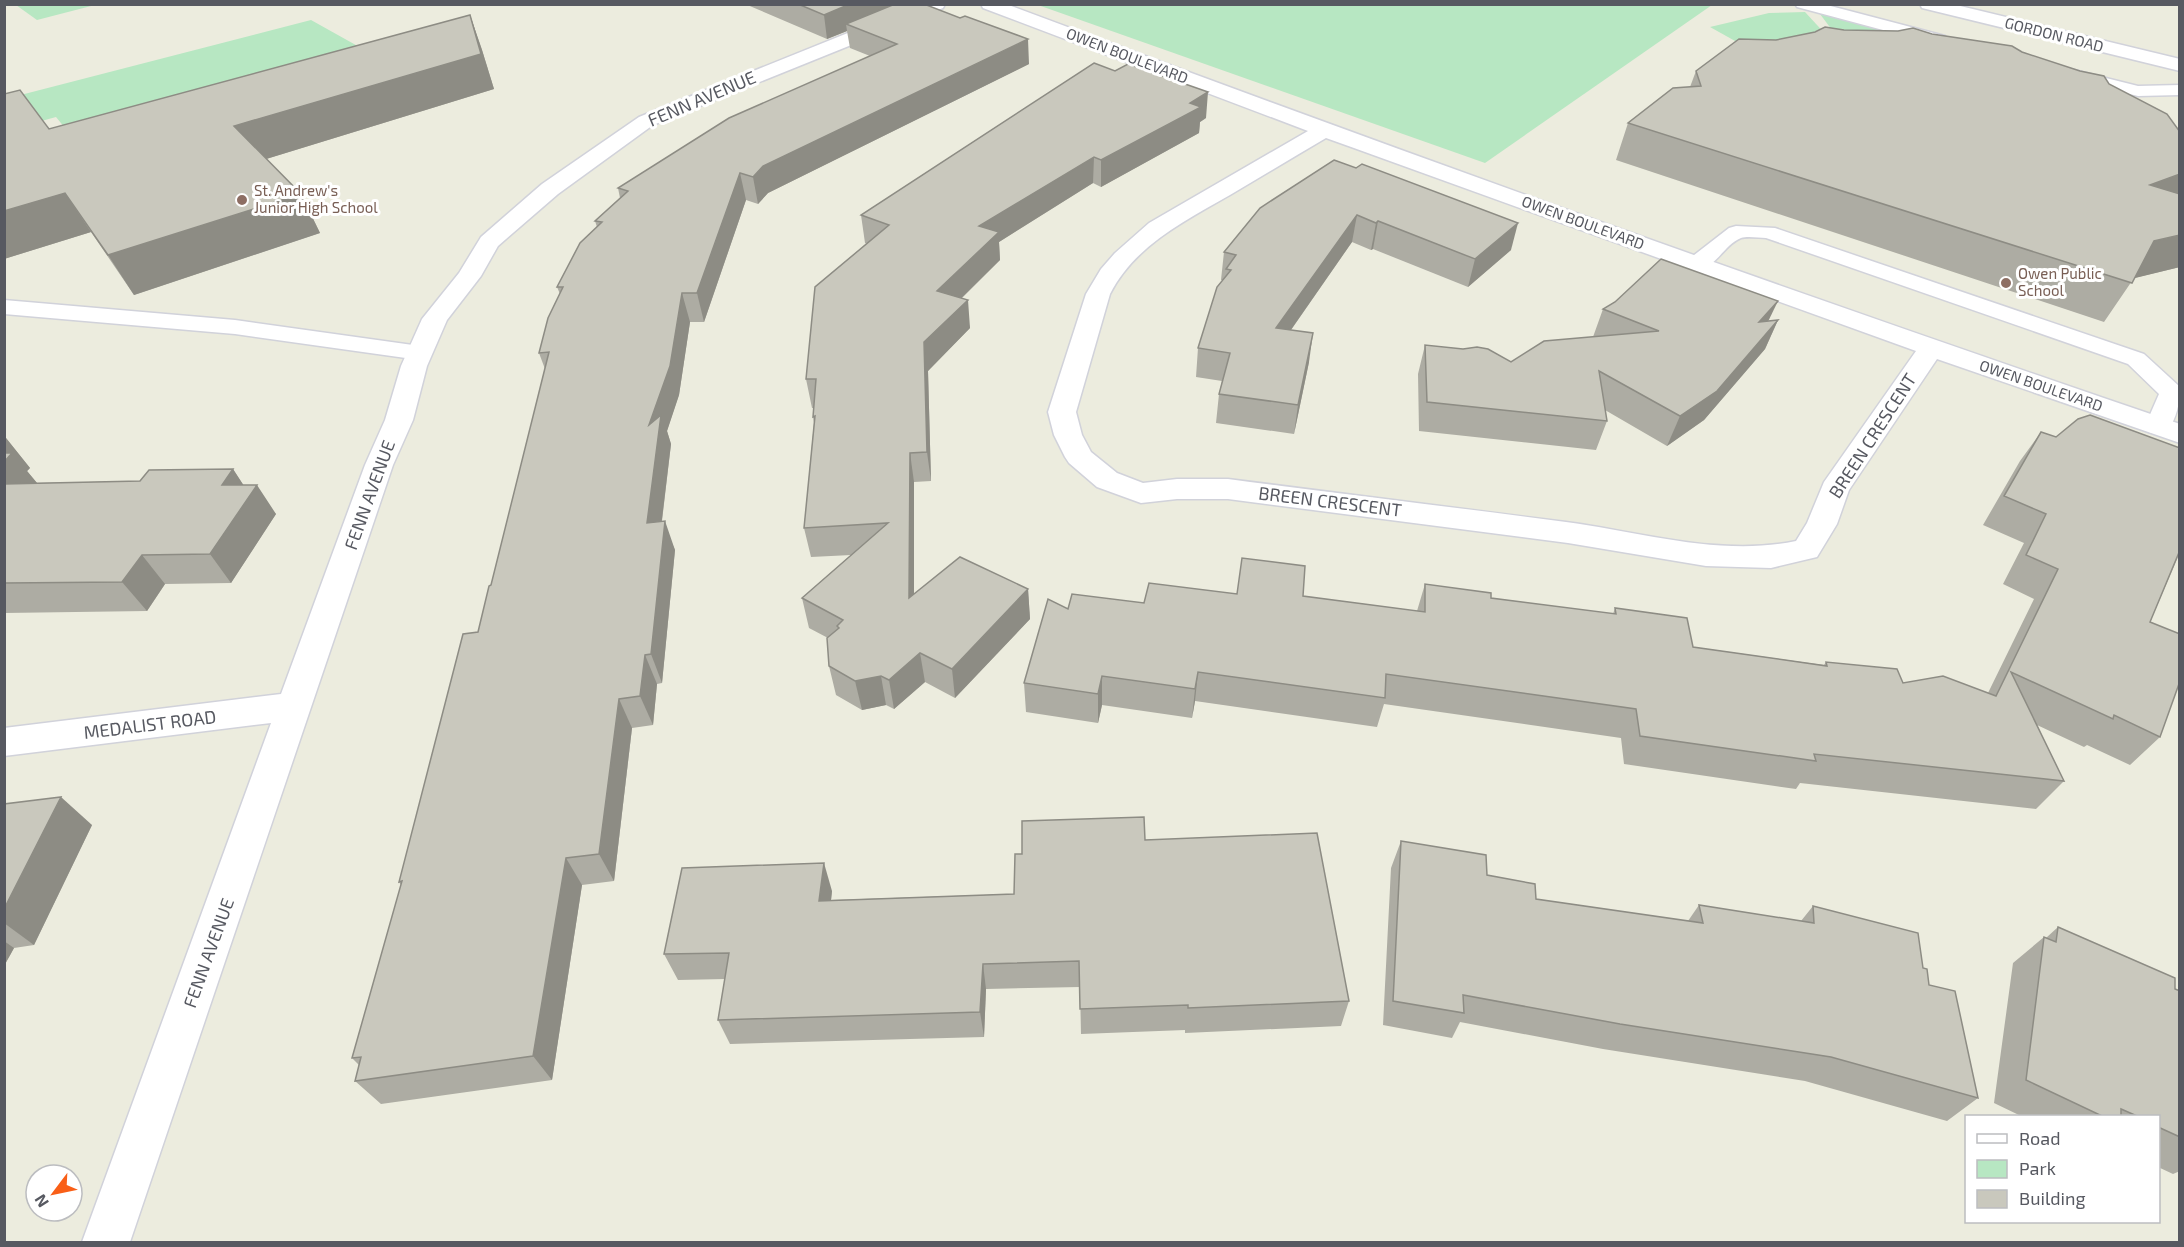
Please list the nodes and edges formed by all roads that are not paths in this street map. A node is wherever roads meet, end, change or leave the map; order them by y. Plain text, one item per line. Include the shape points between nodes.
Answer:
1 (937, 4) edge
2 (989, 4) edge
3 (1803, 4) edge
4 (1928, 4) edge
5 (1956, 44) edge
6 (2180, 65) edge
7 (2058, 71) edge
8 (2180, 90) edge
9 (1324, 130) junction
10 (1697, 264) junction
11 (4, 307) edge
12 (1931, 348) junction
13 (420, 353) junction
14 (2169, 430) edge
15 (296, 706) junction
16 (4, 742) edge
17 (106, 1242) edge

1 - 13 street, FENN AVENUE via 646,121 582,165 489,242 469,276 435,319
2 - 9 street, OWEN BOULEVARD
3 - 5 lane
4 - 6 street, GORDON ROAD
7 - 8 lane via 2138,91
9 - 10 street, OWEN BOULEVARD
9 - 12 street, BREEN CRESCENT via 1157,228 1134,246 1104,280 1062,412 1079,457 1107,480 1141,493 1228,489 1556,531 1706,555 1771,557 1806,549 1821,524 1834,489
10 - 12 street, OWEN BOULEVARD
10 - 14 lane via 1736,232 1768,232 2125,355 2136,359 2172,393
11 - 13 lane via 235,327
12 - 14 street, OWEN BOULEVARD
13 - 15 street, FENN AVENUE
15 - 16 street, MEDALIST ROAD
15 - 17 street, FENN AVENUE

